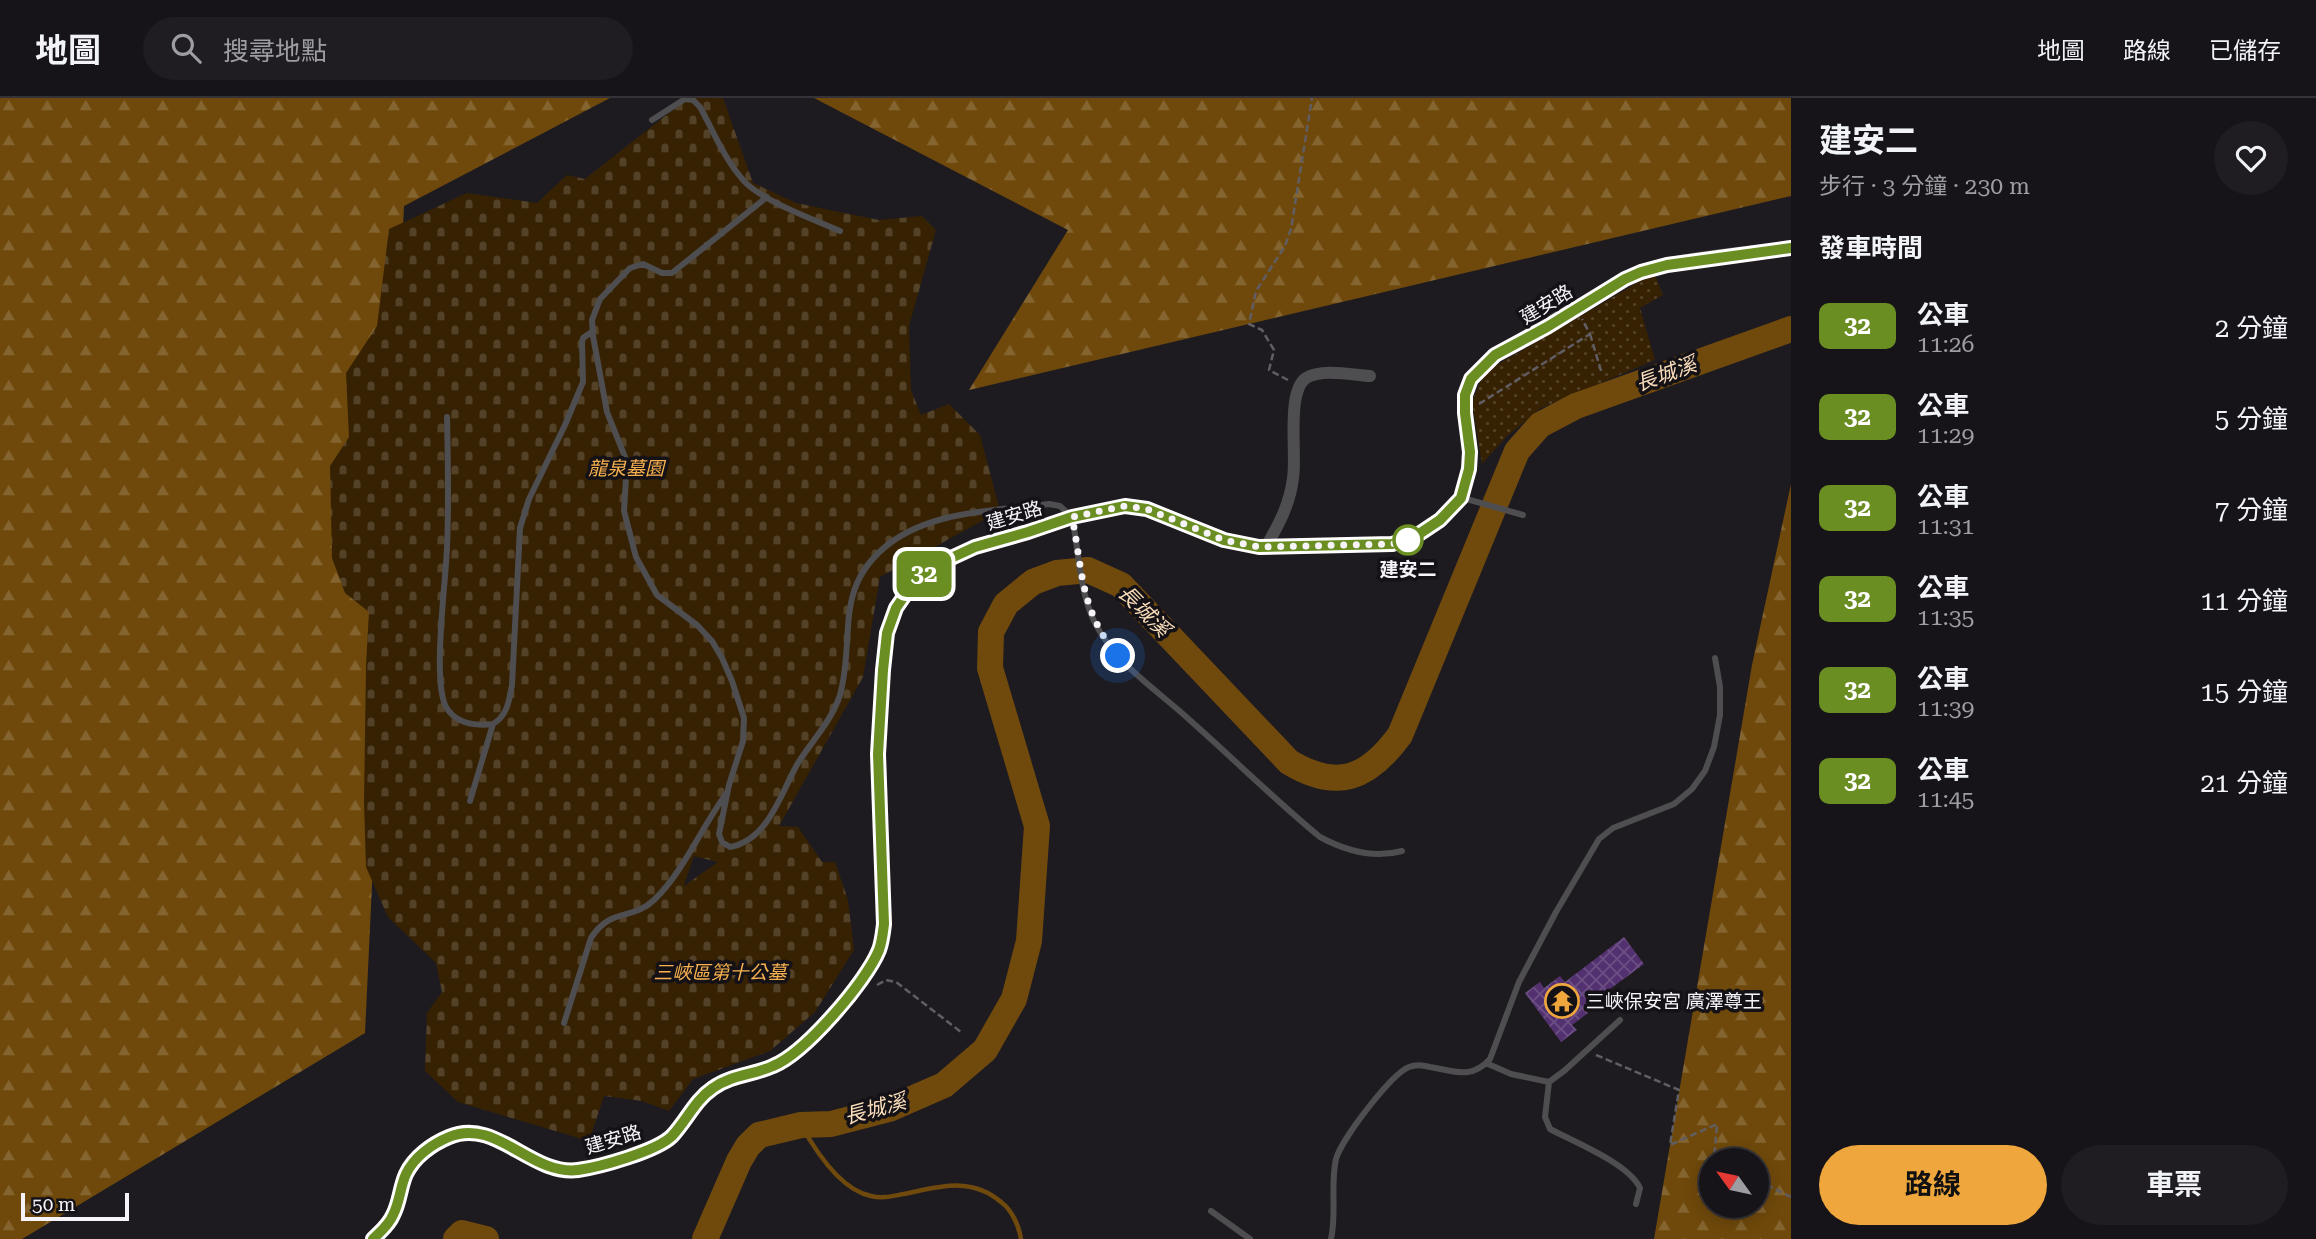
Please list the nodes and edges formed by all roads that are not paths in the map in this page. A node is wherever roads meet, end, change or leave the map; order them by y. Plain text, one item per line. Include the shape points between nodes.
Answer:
1 (652, 120) dead end
2 (767, 197) junction
3 (840, 232) dead end
4 (1791, 248) edge
5 (593, 331) junction
6 (1370, 376) dead end
7 (447, 418) dead end
8 (1461, 498) junction
9 (1523, 515) dead end
10 (1072, 517) junction
11 (1266, 547) junction
12 (1715, 658) dead end
13 (494, 724) junction
14 (727, 792) junction
15 (470, 801) dead end
16 (1402, 851) dead end
17 (1620, 1020) dead end
18 (564, 1023) dead end
19 (1486, 1063) junction
20 (1549, 1082) junction
21 (1636, 1204) dead end
22 (1211, 1211) dead end
23 (373, 1239) edge
24 (1250, 1239) edge
25 (1331, 1239) edge

1 - 2 lane via 685,99 693,100 746,184
2 - 3 lane
2 - 5 lane via 672,273 643,264 630,268 600,299
4 - 8 street, 建安路 via 1667,265 1625,279 1495,355 1471,379 1465,395 1470,452
5 - 13 lane via 582,343 583,382 524,514 518,544 512,684 508,705
5 - 14 lane via 607,412 627,462 624,511 636,557 657,595 712,641 744,718 743,741
6 - 11 street via 1313,375 1300,386 1290,496
7 - 13 lane via 442,692 445,706 462,722
8 - 9 lane
8 - 11 street, 建安路 via 1428,529 1392,544
10 - 11 street, 建安路 via 1125,506 1147,509 1224,540
10 - 14 lane via 1060,506 1049,504 948,517 928,522 889,544 859,578 849,604 843,674 834,708 767,821 752,837 730,847 719,834
10 - 16 lane via 1084,592 1093,618 1104,639 1137,677 1320,837 1366,853
10 - 23 street, 建安路 via 975,547 936,565 912,585 896,608 887,633 878,754 884,924 880,948 848,997 806,1044 774,1066 724,1081 697,1101 661,1144 609,1163 562,1170 481,1133 467,1132 433,1144 407,1172 393,1216
12 - 19 lane via 1720,715 1705,771 1674,804 1613,828 1599,839 1519,982
13 - 15 lane
14 - 18 lane via 660,894 640,909 607,920 591,938
17 - 20 lane
19 - 20 lane
19 - 25 lane via 1476,1071 1462,1073 1411,1066 1373,1103 1337,1155
20 - 21 lane via 1545,1117 1550,1129 1593,1150 1633,1178 1640,1188
22 - 24 lane

